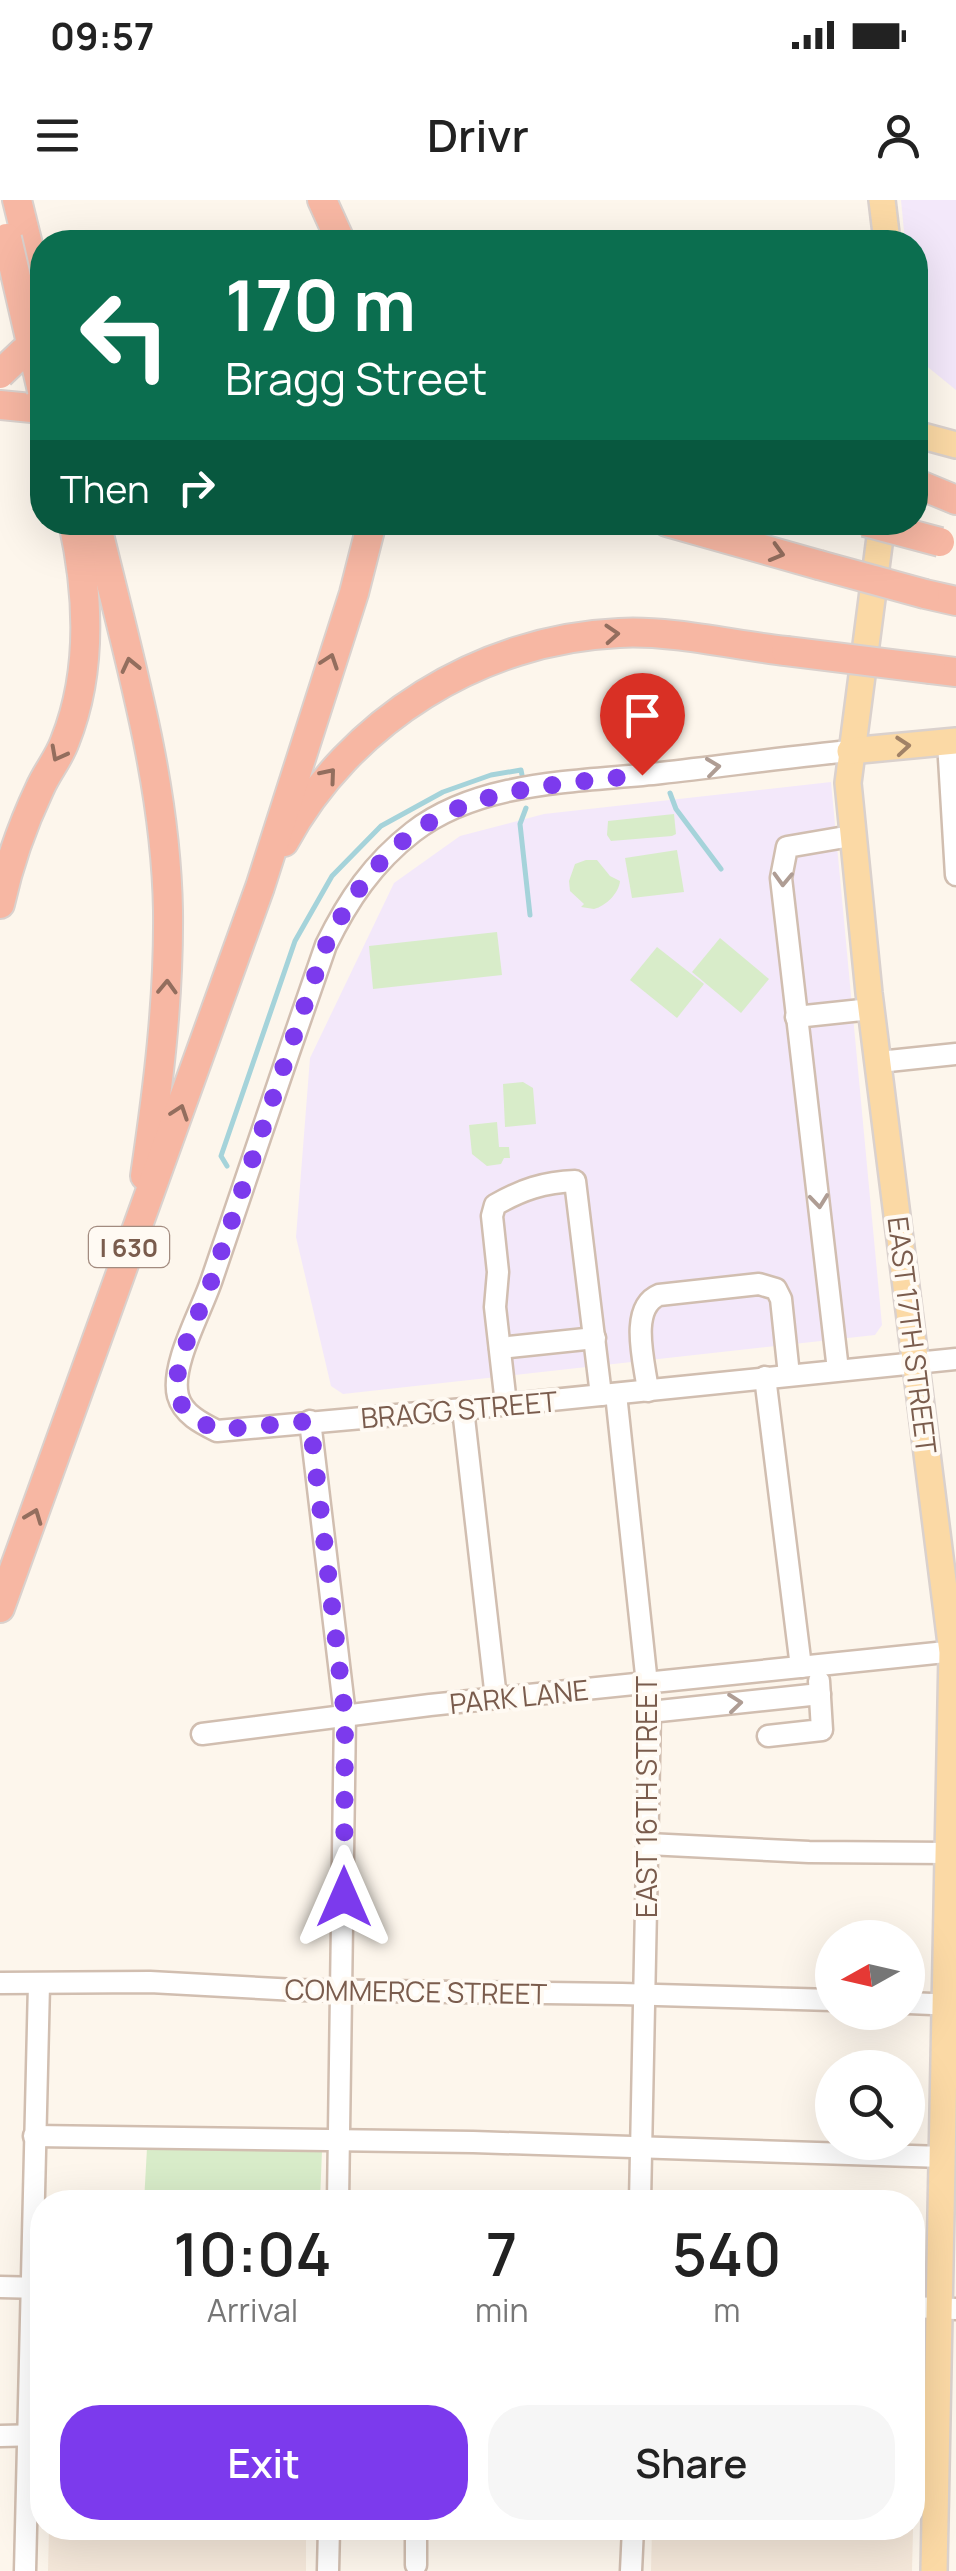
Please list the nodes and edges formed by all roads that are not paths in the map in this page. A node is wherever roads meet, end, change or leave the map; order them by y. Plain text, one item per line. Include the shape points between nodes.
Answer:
1 (1, 200) edge
2 (17, 200) edge
3 (322, 200) edge
4 (882, 200) edge
5 (336, 230) edge
6 (885, 230) edge
7 (17, 238) junction
8 (30, 271) edge
9 (30, 318) edge
10 (30, 348) edge
11 (0, 366) edge
12 (30, 367) edge
13 (0, 374) edge
14 (0, 405) edge
15 (30, 408) edge
16 (928, 438) edge
17 (956, 446) edge
18 (928, 488) edge
19 (955, 499) edge
20 (76, 535) edge
21 (99, 535) edge
22 (369, 535) edge
23 (712, 535) edge
24 (880, 535) edge
25 (914, 535) edge
26 (948, 544) edge
27 (956, 602) edge
28 (944, 671) edge
29 (952, 742) edge
30 (850, 751) junction
31 (851, 836) junction
32 (956, 875) edge
33 (260, 888) junction
34 (0, 904) edge
35 (872, 1009) junction
36 (796, 1018) junction
37 (956, 1054) edge
38 (879, 1062) junction
39 (138, 1222) junction
40 (595, 1338) junction
41 (500, 1348) junction
42 (956, 1359) edge
43 (917, 1362) junction
44 (838, 1370) junction
45 (789, 1374) junction
46 (765, 1377) junction
47 (648, 1390) junction
48 (608, 1395) junction
49 (506, 1404) junction
50 (462, 1409) junction
51 (310, 1421) junction
52 (0, 1608) edge
53 (954, 1652) edge
54 (809, 1666) junction
55 (648, 1682) junction
56 (820, 1694) junction
57 (496, 1698) junction
58 (650, 1712) junction
59 (345, 1716) junction
60 (202, 1734) dead end
61 (768, 1736) dead end
62 (648, 1844) junction
63 (950, 1853) junction
64 (952, 1915) edge
65 (0, 1983) edge
66 (40, 1984) junction
67 (342, 1991) junction
68 (644, 1994) junction
69 (815, 1999) edge
70 (925, 2004) edge
71 (952, 2005) edge
72 (34, 2136) junction
73 (339, 2140) junction
74 (641, 2149) junction
75 (943, 2157) junction
76 (35, 2190) edge
77 (338, 2190) edge
78 (640, 2190) edge
79 (0, 2286) edge
80 (30, 2288) edge
81 (948, 2309) edge
82 (30, 2435) edge
83 (0, 2436) edge
84 (30, 2503) edge
85 (329, 2540) edge
86 (416, 2540) edge
87 (633, 2540) edge
88 (416, 2565) dead end
89 (25, 2571) edge
90 (328, 2571) edge
91 (632, 2571) edge
92 (934, 2571) edge

1 - 7 highway
2 - 7 highway
3 - 5 highway
4 - 6 main road
7 - 8 highway
7 - 9 highway, bridge
10 - 13 highway, bridge
11 - 12 highway
14 - 15 highway
16 - 17 main road
18 - 19 highway
20 -> 34 highway via 87,627 80,684 66,741 11,856
39 -> 21 highway via 164,1046 168,908 148,740
33 -> 22 highway
23 -> 27 highway, bridge
24 - 30 main road, EAST 17TH STREET
25 - 26 highway, bridge
33 -> 28 highway, bridge via 327,775 370,733 434,687 557,640 621,632
30 -> 29 main road
29 - 32 street
30 - 31 main road, EAST 17TH STREET
51 -> 30 street, BRAGG STREET via 217,1430 187,1413 176,1382 326,945 372,868 415,830 464,805 543,786
31 - 35 main road, EAST 17TH STREET
31 -> 36 street via 787,847 781,878
39 -> 33 highway, I 630
35 - 36 street
35 - 38 main road, EAST 17TH STREET
36 -> 44 street
37 - 38 street
38 - 43 main road, EAST 17TH STREET
52 -> 39 highway, I 630
40 - 41 street
40 - 41 street, EAST 16TH STREET via 575,1182 554,1182 494,1205
40 - 48 street, EAST 16TH STREET
41 - 49 street
42 - 43 street, BRAGG STREET
43 - 44 street, BRAGG STREET
43 - 53 main road, EAST 17TH STREET
44 - 45 street, BRAGG STREET
45 - 46 street, BRAGG STREET
45 - 47 street via 776,1289 759,1284 659,1295 643,1308 641,1322
46 - 47 street, BRAGG STREET
46 - 54 street
47 - 48 street, BRAGG STREET
48 - 49 street, BRAGG STREET
48 - 55 street, EAST 16TH STREET
49 - 50 street, BRAGG STREET
50 - 51 street, BRAGG STREET
50 - 57 street
51 - 59 street
53 - 54 street, PARK LANE
53 - 63 main road, EAST 17TH STREET
54 - 55 street, PARK LANE
54 - 56 street
55 - 57 street, PARK LANE
55 - 58 street, EAST 16TH STREET
58 -> 56 street
56 - 61 street via 822,1730
57 - 59 street, PARK LANE
58 - 62 street, EAST 16TH STREET
59 - 60 street, PARK LANE
59 - 67 street
62 - 63 street
62 - 68 street, EAST 16TH STREET
63 - 64 main road, EAST 17TH STREET
64 - 71 main road, EAST 17TH STREET
65 - 66 street, COMMERCE STREET
66 - 67 street, COMMERCE STREET
66 - 72 street
67 - 68 street, COMMERCE STREET
67 - 73 street
68 - 69 street, COMMERCE STREET
68 - 74 street, EAST 16TH STREET
70 - 71 street
71 - 75 main road, EAST 17TH STREET
72 - 73 street
72 - 76 street
73 - 74 street
73 - 77 street
74 - 75 street
74 - 78 street, EAST 16TH STREET
75 - 81 main road, EAST 17TH STREET
79 - 80 street
81 - 92 main road, EAST 17TH STREET
82 - 83 street
84 - 89 street
85 - 90 street
86 - 88 street
87 - 91 street

